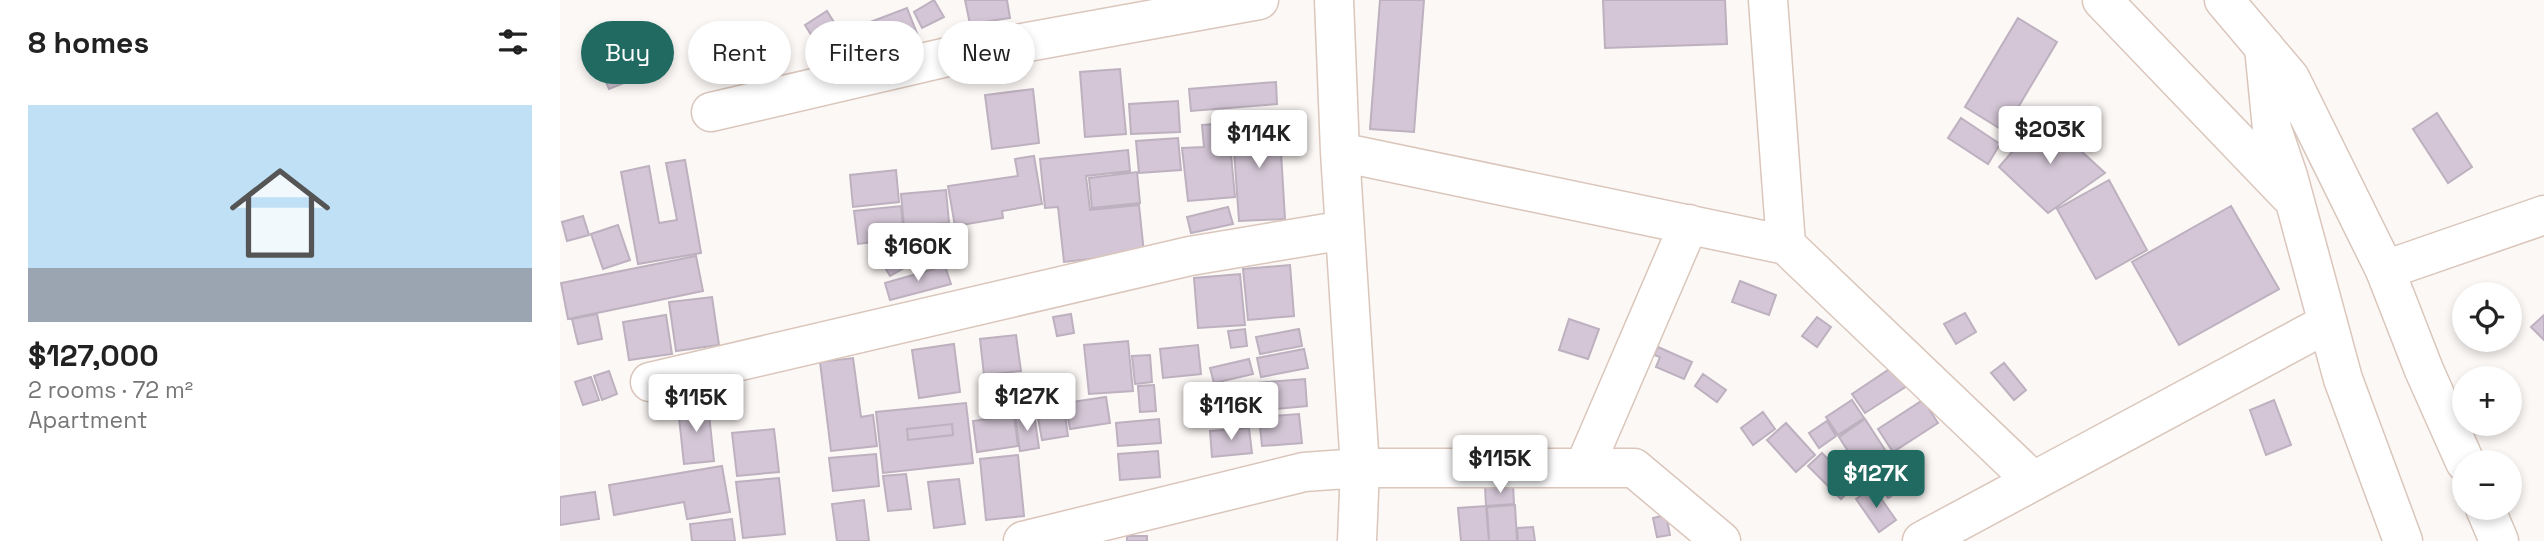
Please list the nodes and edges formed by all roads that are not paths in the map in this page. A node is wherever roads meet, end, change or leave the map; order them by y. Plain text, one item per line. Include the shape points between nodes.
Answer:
1 (1259, 0) edge
2 (1334, 0) edge
3 (1768, 0) edge
4 (2102, 0) edge
5 (2224, 0) edge
6 (2264, 47) junction
7 (710, 112) dead end
8 (1340, 152) junction
9 (2296, 202) junction
10 (2544, 215) edge
11 (1689, 225) junction
12 (1345, 230) junction
13 (1786, 245) junction
14 (2385, 270) junction
15 (2328, 323) junction
16 (650, 382) dead end
17 (2460, 450) edge
18 (1360, 468) junction
19 (1584, 468) junction
20 (2033, 481) junction
21 (2490, 520) edge
22 (1023, 541) edge
23 (1357, 541) edge
24 (1721, 541) edge
25 (1922, 541) edge
26 (2403, 541) edge
27 (2499, 541) edge

1 - 7 main road via 957,55
2 - 8 main road
3 - 13 main road
4 - 9 main road
5 - 6 main road
6 - 9 main road via 2273,129
6 - 14 main road via 2290,78
8 - 11 main road
8 - 12 main road
9 - 15 main road
10 - 14 main road
11 - 13 main road
11 - 19 main road
12 - 16 main road via 1190,256
12 - 18 main road
13 - 20 main road
14 - 17 main road
15 - 20 main road
15 - 26 main road via 2343,379
18 - 19 main road
18 - 22 main road via 1304,472
18 - 23 main road
19 - 24 main road via 1634,468
20 - 25 main road
21 - 27 main road

